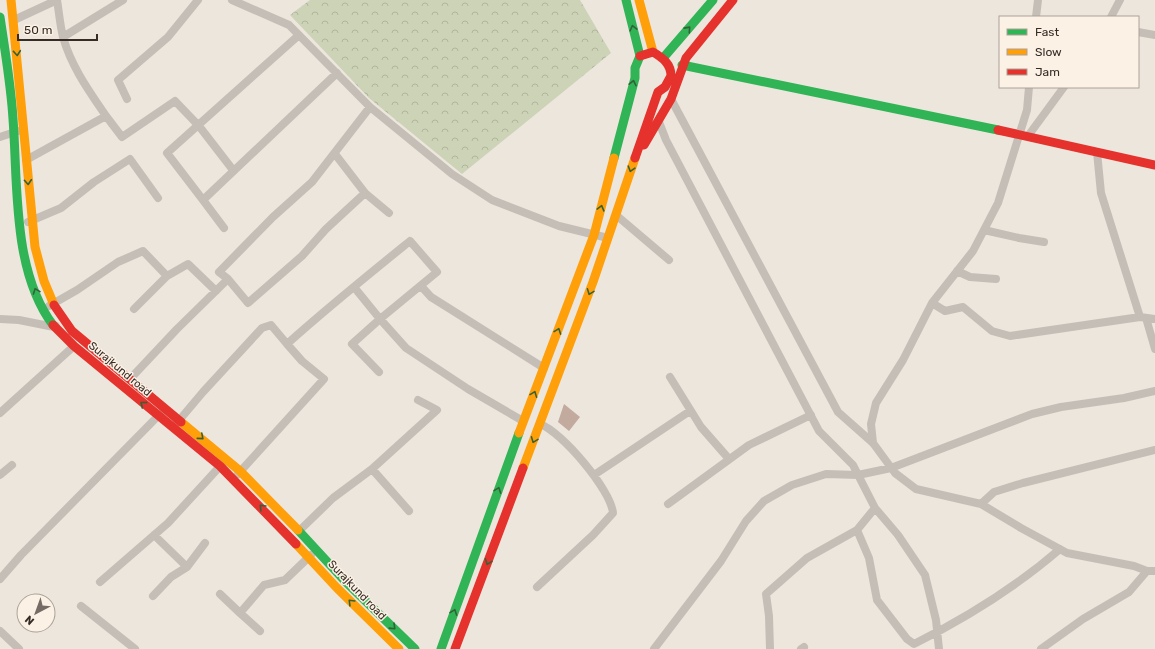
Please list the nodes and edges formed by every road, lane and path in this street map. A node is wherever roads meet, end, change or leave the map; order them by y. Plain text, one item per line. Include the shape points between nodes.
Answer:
1 (11, 0) edge
2 (57, 0) edge
3 (123, 0) edge
4 (198, 0) edge
5 (232, 0) edge
6 (626, 0) edge
7 (639, 0) edge
8 (713, 0) edge
9 (733, 0) edge
10 (1038, 0) edge
11 (1120, 0) edge
12 (244, 2) edge
13 (1036, 16) edge
14 (1112, 16) edge
15 (0, 17) edge
16 (14, 20) junction
17 (1139, 32) edge
18 (299, 35) junction
19 (1155, 35) edge
20 (63, 37) junction
21 (652, 52) junction
22 (640, 56) junction
23 (664, 57) junction
24 (682, 65) junction
25 (337, 73) junction
26 (1029, 88) edge
27 (1063, 88) edge
28 (127, 99) dead end
29 (671, 99) junction
30 (370, 107) junction
31 (106, 116) junction
32 (659, 122) junction
33 (199, 126) junction
34 (25, 130) junction
35 (14, 132) junction
36 (1023, 135) junction
37 (0, 137) edge
38 (637, 150) junction
39 (1097, 152) junction
40 (335, 154) junction
41 (26, 160) junction
42 (1155, 165) edge
43 (233, 170) junction
44 (366, 193) junction
45 (158, 198) dead end
46 (203, 200) junction
47 (389, 213) dead end
48 (616, 215) junction
49 (31, 220) junction
50 (20, 225) junction
51 (224, 228) dead end
52 (984, 230) junction
53 (594, 235) junction
54 (608, 238) junction
55 (1044, 242) dead end
56 (669, 260) dead end
57 (957, 271) junction
58 (167, 276) junction
59 (228, 279) junction
60 (996, 279) dead end
61 (421, 286) junction
62 (354, 287) junction
63 (216, 291) junction
64 (932, 303) junction
65 (52, 304) junction
66 (43, 309) junction
67 (134, 309) dead end
68 (1143, 318) junction
69 (0, 319) edge
70 (380, 319) junction
71 (1155, 319) edge
72 (64, 321) junction
73 (54, 327) junction
74 (81, 338) junction
75 (287, 344) junction
76 (74, 346) junction
77 (1155, 349) edge
78 (544, 368) junction
79 (379, 372) dead end
80 (670, 377) dead end
81 (130, 379) junction
82 (1155, 391) edge
83 (418, 400) dead end
84 (166, 408) junction
85 (690, 410) junction
86 (0, 413) edge
87 (811, 415) junction
88 (158, 416) junction
89 (524, 418) junction
90 (180, 419) junction
91 (541, 423) junction
92 (173, 428) junction
93 (873, 443) junction
94 (1155, 450) edge
95 (226, 459) junction
96 (729, 459) junction
97 (12, 465) dead end
98 (220, 466) junction
99 (891, 468) junction
100 (372, 469) junction
101 (240, 471) junction
102 (0, 474) edge
103 (594, 475) junction
104 (858, 475) junction
105 (233, 479) junction
106 (668, 504) dead end
107 (982, 504) junction
108 (875, 508) junction
109 (409, 511) dead end
110 (857, 530) junction
111 (299, 531) junction
112 (154, 535) junction
113 (291, 538) junction
114 (205, 543) dead end
115 (1060, 549) junction
116 (316, 550) junction
117 (308, 557) junction
118 (187, 567) junction
119 (1151, 571) edge
120 (0, 579) edge
121 (345, 580) junction
122 (100, 582) dead end
123 (537, 587) dead end
124 (337, 588) junction
125 (220, 594) dead end
126 (153, 596) dead end
127 (82, 606) dead end
128 (240, 613) junction
129 (0, 631) edge
130 (260, 631) dead end
131 (938, 632) junction
132 (19, 649) edge
133 (135, 649) edge
134 (398, 649) edge
135 (415, 649) edge
136 (441, 649) edge
137 (455, 649) edge
138 (654, 649) edge
139 (770, 649) edge
140 (940, 649) edge
141 (1041, 649) edge

1 - 16 main road
2 - 16 street
2 - 20 street
3 - 20 street
4 - 28 street via 168,37 118,80
5 - 12 street
22 -> 6 main road
7 - 21 main road
23 -> 8 main road
9 - 24 main road
10 - 13 street
11 - 14 street
12 - 18 street via 289,24
15 - 35 main road, Surajkund road
16 -> 34 main road
17 - 19 street
18 - 25 street
18 - 33 street
20 - 31 street via 85,85
21 - 22 main road
21 - 23 main road
53 -> 22 main road
23 - 38 main road via 671,67 671,78 658,92
24 - 29 main road
24 - 36 main road
25 - 30 street
25 - 43 street
26 - 36 street
27 - 36 street
29 - 32 main road
29 - 93 street via 838,412
30 - 40 street
30 - 53 street via 452,174 492,200 559,226
31 - 33 street via 122,137 175,102
31 - 41 street
32 - 38 main road via 647,143
32 - 87 street via 666,140
33 - 43 street
33 - 46 street via 167,153
34 - 35 street
34 - 41 main road
35 - 37 street
35 - 50 main road, Surajkund road
36 - 39 main road
36 - 52 street via 998,203
38 -> 48 main road
39 - 42 main road
39 - 68 street via 1101,193
40 - 44 street
40 - 59 street via 312,182 219,272
41 -> 49 main road
43 - 46 street
44 - 47 street
44 - 59 street via 326,229 302,256 248,303
45 - 49 street via 130,160 94,182 61,208
46 - 51 street
48 - 54 main road
48 - 56 street
49 - 50 street
49 - 65 main road via 40,272
66 -> 50 main road, Surajkund road via 26,260
52 - 55 street
52 - 57 street
53 - 54 street
78 -> 53 main road
54 -> 91 main road
57 - 60 street via 970,277
57 - 64 street
58 - 63 street via 188,264
58 - 65 street via 143,251 118,262 78,290
58 - 67 street
59 - 63 street
61 - 62 street via 436,272 410,241
61 - 70 street
61 - 78 street via 431,297
62 - 70 street
62 - 75 street
63 - 81 street
64 - 68 street via 945,312 963,307 992,331 1010,336
64 - 93 street via 903,360 876,404 871,424
65 - 66 street
65 - 72 main road
66 - 73 main road, Surajkund road
68 - 71 street
68 - 77 street
69 - 73 street
70 - 79 street via 352,344
70 - 89 street via 406,348 468,389
72 - 73 street
72 - 74 main road
73 - 76 main road, Surajkund road
74 - 76 main road
74 - 81 main road
75 - 90 street via 271,325 262,328
75 - 101 street via 302,361 324,379
76 - 86 street
88 -> 76 main road, Surajkund road
89 -> 78 main road
80 - 85 street
81 - 84 main road
82 - 99 street via 1032,414
83 - 100 street via 437,410
84 - 88 street
84 - 90 main road
85 - 96 street
85 - 103 street
87 - 96 street via 749,445
87 - 104 street via 819,430 853,465
88 - 92 main road, Surajkund road
88 - 120 street
89 - 91 main road
136 -> 89 main road
90 - 92 street
90 -> 95 main road
91 - 103 street via 567,444
91 -> 137 main road
92 - 98 main road, Surajkund road
93 - 99 street
94 - 107 street via 994,492
95 - 98 street
95 - 101 main road
96 - 106 street
97 - 102 street
98 - 105 main road, Surajkund road
98 - 112 street
99 - 104 street
99 - 107 street via 916,489
100 - 109 street
100 - 111 street via 333,498
101 - 105 street
101 - 111 main road
103 - 123 street via 612,506 613,513
104 - 108 street
104 - 138 street via 826,474 792,485 764,501 746,521 721,561
113 -> 105 main road, Surajkund road
107 - 115 street
108 - 110 street
108 - 131 street via 898,535 925,575
110 - 131 street via 869,558 878,600 907,639 914,644
110 - 139 street via 807,558 766,594
111 - 113 main road
111 - 116 main road
112 - 118 street
112 - 122 street
113 - 117 main road, Surajkund road
114 - 118 street
115 - 119 street via 1067,553
115 - 131 street via 1028,576
116 - 117 street
116 - 121 main road
117 - 124 main road, Surajkund road
117 - 128 street via 285,580 264,585
118 - 126 street via 171,577
119 - 141 street via 1129,592 1083,619
121 - 124 main road
121 -> 135 main road
134 -> 124 main road, Surajkund road
125 - 128 street
127 - 133 street
128 - 130 street
129 - 132 street
131 - 140 street

